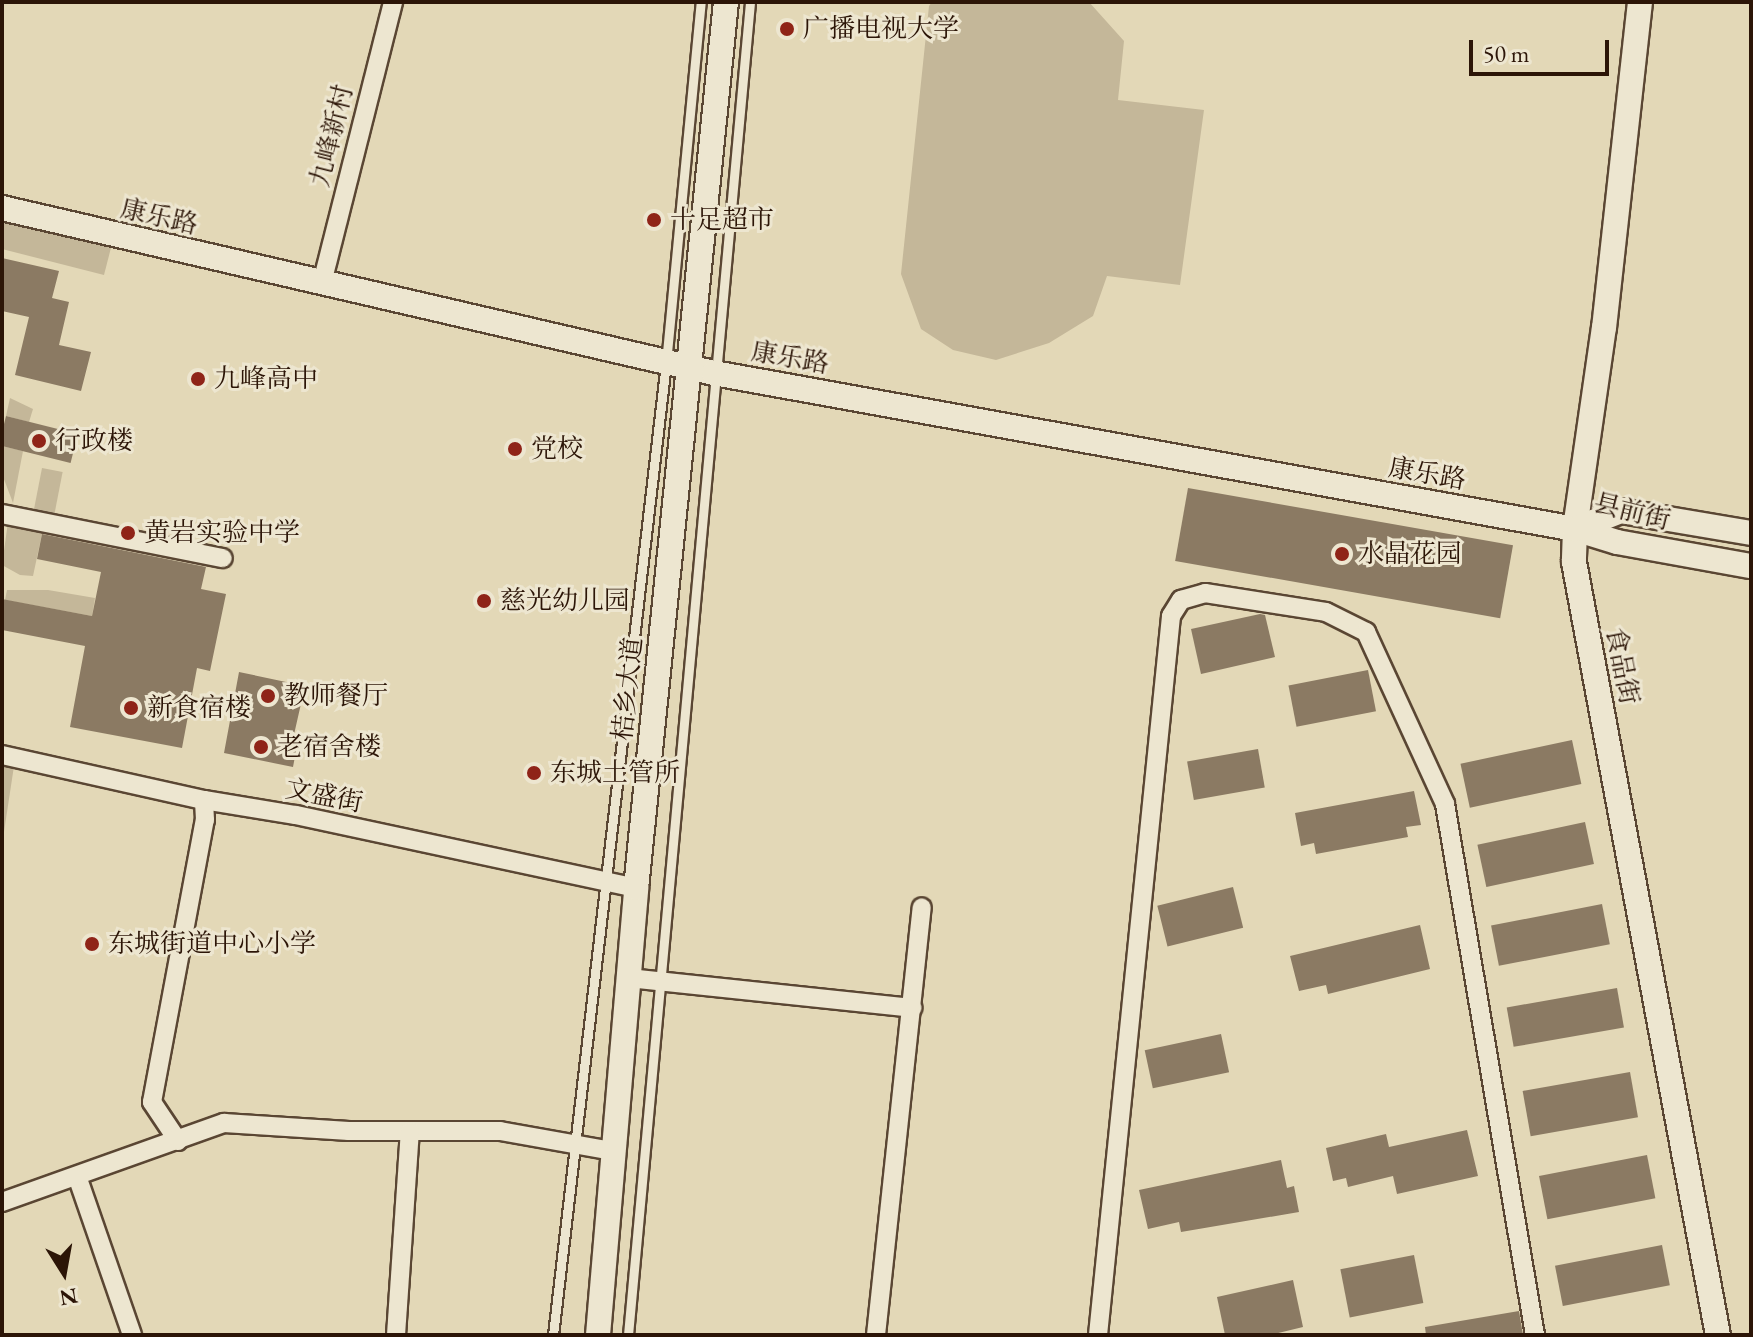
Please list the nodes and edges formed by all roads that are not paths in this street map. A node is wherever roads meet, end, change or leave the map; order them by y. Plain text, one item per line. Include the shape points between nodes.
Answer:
1 (393, 2) edge
2 (701, 2) edge
3 (726, 2) edge
4 (750, 2) edge
5 (1640, 2) edge
6 (2, 208) edge
7 (322, 283) junction
8 (678, 364) junction
9 (714, 373) junction
10 (2, 514) edge
11 (1575, 529) junction
12 (1751, 533) edge
13 (223, 558) dead end
14 (1751, 566) edge
15 (2, 755) edge
16 (204, 800) junction
17 (604, 881) junction
18 (636, 888) junction
19 (922, 907) dead end
20 (628, 978) junction
21 (660, 980) junction
22 (912, 1008) junction
23 (410, 1131) junction
24 (178, 1141) junction
25 (574, 1145) junction
26 (612, 1151) junction
27 (77, 1176) junction
28 (2, 1202) edge
29 (127, 1333) edge
30 (396, 1335) edge
31 (553, 1335) edge
32 (598, 1335) edge
33 (628, 1335) edge
34 (876, 1335) edge
35 (1098, 1335) edge
36 (1535, 1335) edge
37 (1718, 1335) edge

1 - 7 street, 九峰新村
2 - 8 lane
3 - 8 street, 桔乡大道
4 - 9 lane
5 - 11 street, 食品街 via 1604,327
6 - 7 street, 康乐路
7 - 8 street, 康乐路
8 - 9 street, 康乐路
8 - 17 lane
8 - 18 street, 桔乡大道
9 - 11 street, 康乐路
9 - 21 lane
10 - 13 street
11 - 12 street, 县前街 via 1621,511
11 - 14 street, 县前街 via 1617,542
11 - 37 street, 食品街 via 1574,562
15 - 16 street, 文盛街
16 - 17 street, 文盛街
16 - 24 street via 205,820 152,1102
17 - 18 street, 文盛街
17 - 25 lane
18 - 20 street, 桔乡大道
19 - 22 street
20 - 21 street
20 - 26 street, 桔乡大道
21 - 22 street
21 - 33 lane
22 - 34 street
23 - 24 street via 224,1123
23 - 25 street via 500,1131
23 - 30 street
24 - 27 street
25 - 26 street
25 - 31 lane
26 - 32 street, 桔乡大道
27 - 28 street
27 - 29 street
35 - 36 street via 1171,616 1181,600 1205,593 1326,612 1366,632 1438,789

